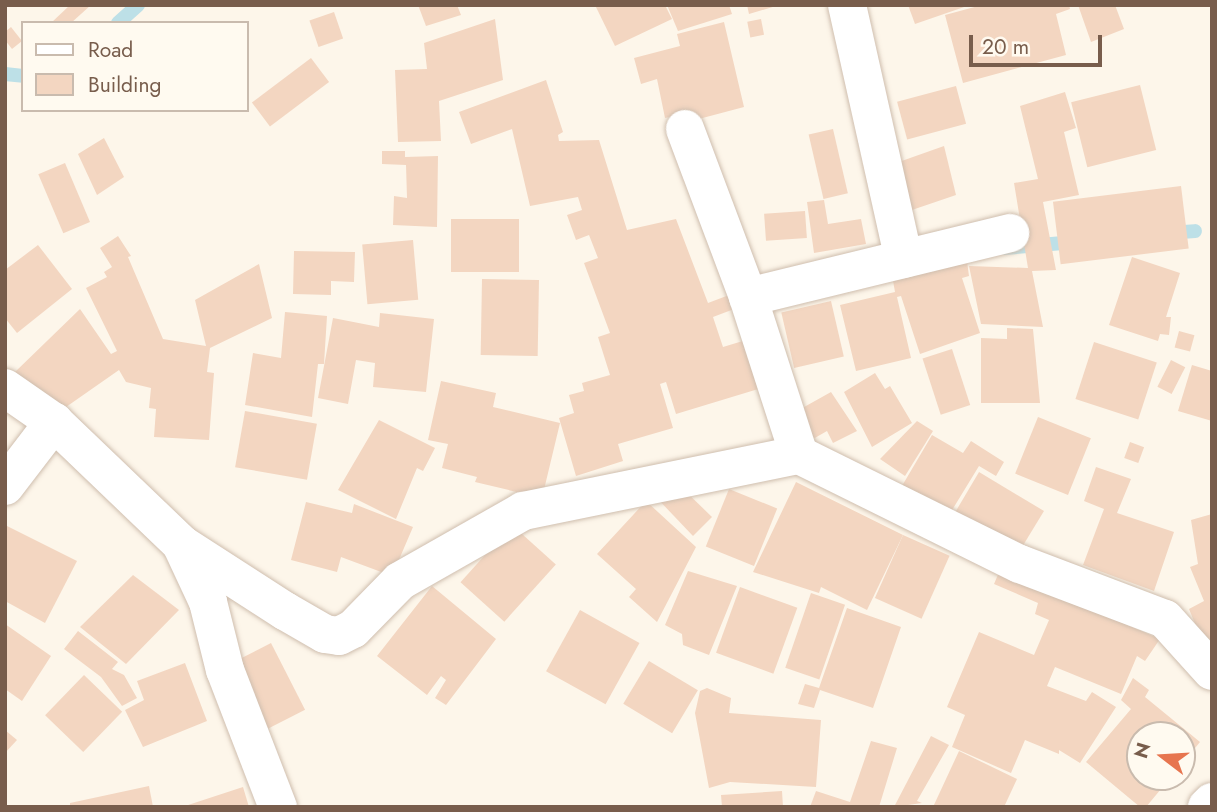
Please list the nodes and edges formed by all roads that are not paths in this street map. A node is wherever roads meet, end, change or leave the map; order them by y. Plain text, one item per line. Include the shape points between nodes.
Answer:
1 (847, 5) edge
2 (685, 129) dead end
3 (1010, 233) dead end
4 (904, 259) junction
5 (748, 297) junction
6 (5, 388) edge
7 (54, 422) junction
8 (799, 455) junction
9 (5, 486) edge
10 (181, 544) junction
11 (1212, 671) edge
12 (1212, 802) edge
13 (278, 807) edge
14 (1207, 807) edge

1 - 4 street
2 - 5 street
3 - 4 street
4 - 5 street
5 - 8 street
6 - 7 street
7 - 9 street
7 - 10 street
8 - 10 street via 523,512 400,581 353,629 340,636 325,634 285,611
8 - 11 street via 1020,564 1165,619
10 - 13 street via 208,602 225,670
12 - 14 street

